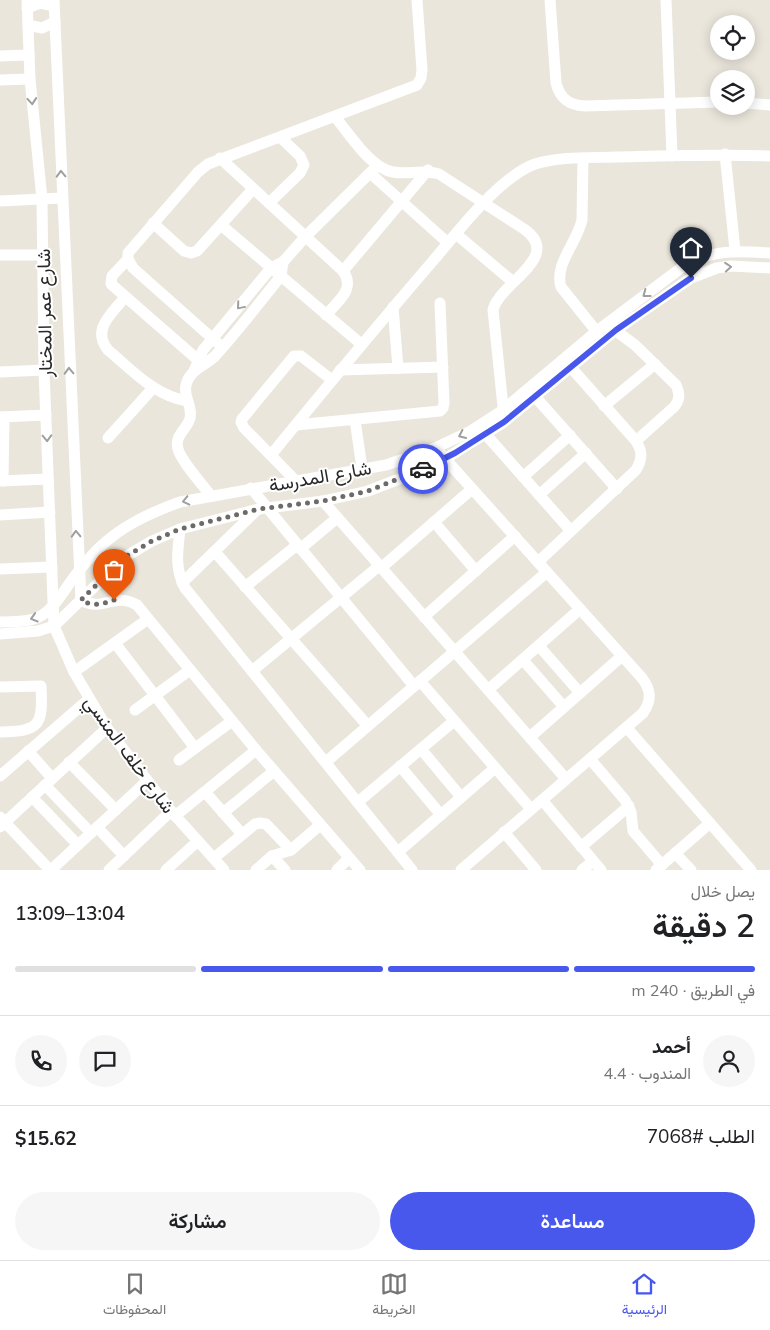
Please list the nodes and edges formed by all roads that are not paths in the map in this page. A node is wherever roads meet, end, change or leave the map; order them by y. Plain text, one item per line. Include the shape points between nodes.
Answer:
1 (417, 0) edge
2 (550, 0) edge
3 (666, 0) edge
4 (54, 3) edge
5 (27, 4) edge
6 (55, 22) junction
7 (28, 25) junction
8 (29, 55) junction
9 (0, 56) edge
10 (30, 78) junction
11 (0, 80) edge
12 (710, 102) edge
13 (671, 103) junction
14 (755, 104) edge
15 (770, 105) edge
16 (335, 117) junction
17 (280, 137) junction
18 (725, 154) junction
19 (672, 156) junction
20 (770, 156) edge
21 (220, 158) junction
22 (583, 158) junction
23 (374, 170) junction
24 (428, 170) junction
25 (253, 189) junction
26 (42, 198) junction
27 (62, 198) junction
28 (0, 200) edge
29 (402, 202) junction
30 (483, 203) junction
31 (269, 204) junction
32 (153, 223) junction
33 (220, 225) junction
34 (306, 236) junction
35 (452, 239) junction
36 (734, 250) junction
37 (770, 253) edge
38 (43, 254) junction
39 (0, 255) edge
40 (128, 259) junction
41 (283, 262) junction
42 (271, 268) junction
43 (770, 268) edge
44 (344, 271) junction
45 (281, 276) junction
46 (513, 282) junction
47 (125, 297) junction
48 (440, 303) dead end
49 (393, 307) junction
50 (326, 315) junction
51 (606, 332) junction
52 (213, 339) junction
53 (361, 344) junction
54 (222, 347) junction
55 (567, 363) junction
56 (655, 364) junction
57 (196, 365) junction
58 (442, 367) junction
59 (398, 368) junction
60 (44, 370) junction
61 (340, 370) junction
62 (0, 372) edge
63 (332, 380) junction
64 (153, 388) junction
65 (532, 392) junction
66 (188, 401) junction
67 (604, 406) junction
68 (503, 410) junction
69 (46, 415) junction
70 (2, 417) edge
71 (355, 420) junction
72 (504, 422) junction
73 (296, 425) junction
74 (482, 430) junction
75 (570, 435) junction
76 (108, 438) dead end
77 (636, 441) junction
78 (435, 448) junction
79 (586, 453) junction
80 (1, 455) edge
81 (271, 455) junction
82 (445, 459) junction
83 (362, 468) junction
84 (523, 477) junction
85 (48, 480) junction
86 (295, 480) junction
87 (2, 481) edge
88 (251, 488) junction
89 (472, 489) junction
90 (617, 489) junction
91 (539, 495) junction
92 (211, 496) junction
93 (323, 501) junction
94 (263, 508) junction
95 (50, 512) junction
96 (0, 514) edge
97 (337, 518) junction
98 (434, 522) junction
99 (180, 529) junction
100 (571, 532) junction
101 (515, 536) junction
102 (299, 547) junction
103 (215, 552) junction
104 (538, 562) junction
105 (52, 567) junction
106 (380, 567) junction
107 (0, 568) edge
108 (476, 571) junction
109 (78, 572) junction
110 (547, 572) junction
111 (182, 582) junction
112 (246, 587) junction
113 (341, 597) junction
114 (81, 600) junction
115 (53, 605) junction
116 (580, 609) junction
117 (424, 617) junction
118 (148, 619) junction
119 (0, 622) edge
120 (54, 626) junction
121 (0, 634) edge
122 (291, 639) junction
123 (115, 642) junction
124 (539, 646) junction
125 (454, 652) junction
126 (622, 656) junction
127 (523, 660) junction
128 (190, 670) junction
129 (252, 671) junction
130 (74, 672) junction
131 (417, 683) junction
132 (0, 687) edge
133 (488, 690) junction
134 (580, 693) junction
135 (155, 696) junction
136 (89, 699) junction
137 (564, 707) junction
138 (135, 710) dead end
139 (232, 721) junction
140 (454, 721) junction
141 (368, 726) junction
142 (107, 728) junction
143 (627, 728) junction
144 (0, 732) edge
145 (530, 737) junction
146 (195, 748) junction
147 (421, 749) junction
148 (256, 750) junction
149 (28, 751) junction
150 (590, 759) junction
151 (179, 760) dead end
152 (69, 762) junction
153 (326, 762) junction
154 (400, 766) junction
155 (495, 768) junction
156 (274, 771) junction
157 (0, 776) edge
158 (566, 779) junction
159 (48, 781) junction
160 (147, 781) junction
161 (205, 792) junction
162 (32, 797) junction
163 (461, 797) junction
164 (542, 800) junction
165 (358, 802) junction
166 (629, 806) junction
167 (531, 809) junction
168 (116, 810) junction
169 (223, 813) junction
170 (173, 814) junction
171 (441, 815) junction
172 (2, 822) edge
173 (710, 823) junction
174 (320, 825) junction
175 (94, 830) junction
176 (504, 832) junction
177 (242, 834) junction
178 (198, 841) junction
179 (78, 845) junction
180 (581, 847) junction
181 (291, 850) junction
182 (398, 852) junction
183 (675, 853) junction
184 (124, 856) junction
185 (272, 856) junction
186 (349, 858) junction
187 (593, 860) junction
188 (219, 866) edge
189 (659, 867) edge
190 (51, 870) edge
191 (109, 870) edge
192 (166, 870) edge
193 (256, 870) edge
194 (285, 870) edge
195 (337, 870) edge
196 (360, 870) edge
197 (412, 870) edge
198 (461, 870) edge
199 (536, 870) edge
200 (582, 870) edge
201 (600, 870) edge
202 (691, 870) edge
203 (751, 870) edge

1 - 16 street via 422,70 417,85
2 - 13 street via 556,83 565,101 585,106
3 - 13 street
4 - 5 street
4 - 6 street, شارع عمر المختار
5 - 7 street, شارع عمر المختار
6 - 7 street via 42,28
27 -> 6 street, شارع عمر المختار
7 - 8 street, شارع عمر المختار
8 - 9 street
8 - 10 street, شارع عمر المختار
10 - 11 street
10 -> 26 street, شارع عمر المختار
12 - 13 street
13 - 19 street
14 - 15 street
16 - 17 street
16 - 23 street
17 - 21 street
17 - 31 street via 300,156 304,165
18 - 19 street
18 - 20 street
18 - 36 street
19 - 22 street
21 - 25 street
21 - 32 street via 198,172
22 - 30 street via 551,161 524,169
22 - 51 street via 582,220 559,272 559,280 561,288
23 - 24 street
23 - 29 street
23 - 34 street
24 - 29 street
24 - 30 street
25 - 31 street
25 - 33 street
26 - 27 street
26 - 28 street
26 - 38 street, شارع عمر المختار
109 -> 27 street, شارع عمر المختار
29 - 35 street
29 - 44 street
30 - 35 street
30 - 46 street via 532,234 536,242 534,260
31 - 34 street
32 - 33 street via 184,251 191,253 197,251
32 - 40 street via 128,253
33 - 42 street
34 - 41 street
34 - 44 street
35 - 46 street
35 - 49 street
36 - 37 street, شارع المدرسة
36 -> 51 street, شارع المدرسة via 701,257 685,266
38 - 39 street
38 - 60 street, شارع عمر المختار
40 - 47 street via 110,279
40 - 52 street via 133,268
41 - 42 street
41 - 45 street
42 - 45 street
42 -> 52 street
51 -> 43 street, شارع المدرسة via 703,272 731,266
44 - 50 street via 348,286
45 - 50 street
45 - 54 street
46 - 68 street via 497,299 493,310
47 - 57 street
47 - 64 street via 102,326 102,343
48 - 58 street
49 - 53 street
49 - 59 street
50 - 53 street
51 - 55 street, شارع المدرسة
51 - 56 street via 635,344
52 - 54 street
52 - 57 street
53 - 61 street
54 - 57 street via 214,358
55 - 65 street, شارع المدرسة
55 - 67 street
56 - 67 street
56 - 77 street via 676,385 679,397 674,408
57 - 66 street via 185,385
58 - 59 street
58 - 71 street via 444,403 440,411
59 - 61 street
60 - 62 street
60 - 69 street, شارع عمر المختار
61 - 63 street
63 - 73 street
63 - 81 street via 301,356 294,356 244,416 242,426
64 - 66 street via 175,399
64 - 76 street
65 - 68 street, شارع المدرسة
65 - 72 street, شارع المدرسة
65 - 75 street
66 - 92 street via 190,419 178,437 178,450
67 - 77 street
68 - 72 street
68 - 74 street, شارع المدرسة
69 - 70 street
69 -> 85 street, شارع عمر المختار
70 - 80 street
71 - 73 street
71 - 83 street
72 - 74 street, شارع المدرسة
73 - 81 street
74 -> 78 street, شارع المدرسة
74 - 82 street, شارع المدرسة
74 - 84 street
75 - 79 street
75 - 84 street
77 - 90 street via 641,453 639,465
78 - 82 street
78 - 83 street, شارع المدرسة via 386,465
79 - 90 street
79 - 91 street
80 - 87 street
81 - 86 street
82 - 89 street
82 - 93 street, شارع المدرسة via 368,491
83 - 86 street, شارع المدرسة
84 - 91 street
85 - 87 street
85 - 95 street, شارع عمر المختار
86 - 88 street, شارع المدرسة
88 - 92 street, شارع المدرسة
88 - 94 street
89 - 98 street
89 - 101 street
90 - 100 street
91 - 100 street
92 -> 109 street, شارع المدرسة via 180,502 123,528
93 - 94 street, شارع المدرسة
93 - 97 street
94 - 99 street, شارع المدرسة
94 - 102 street
94 - 103 street
95 - 96 street
95 - 105 street, شارع عمر المختار
97 - 102 street
97 - 106 street
98 - 106 street
98 - 108 street
99 - 111 street via 177,562
99 - 114 street, شارع المدرسة via 125,557
100 - 104 street
101 - 104 street
101 - 108 street
102 - 112 street
102 - 113 street
103 - 111 street
103 - 112 street
104 - 110 street
105 - 107 street
105 - 115 street, شارع عمر المختار
106 - 113 street
106 - 117 street
108 - 117 street
109 - 114 street, شارع عمر المختار
109 - 115 street, شارع المدرسة
110 - 116 street
110 - 125 street
111 - 129 street
112 - 122 street
113 - 122 street
113 - 131 street
114 - 118 street via 94,605 114,600 130,601
114 - 120 street, شارع المدرسة
115 -> 119 street, شارع المدرسة via 35,619
115 - 120 street, شارع عمر المختار
116 - 124 street
116 - 126 street
117 - 125 street
118 - 123 street
118 - 128 street
120 - 121 street via 38,631
120 - 130 street, شارع خلف المنسي
122 - 129 street
122 - 141 street
123 - 130 street
123 - 135 street
124 - 127 street
124 - 134 street
125 - 131 street
125 - 133 street
126 - 134 street
126 - 143 street via 648,686 650,695 644,713
127 - 133 street
127 - 137 street
128 - 135 street
128 - 139 street
129 - 153 street
130 - 136 street, شارع خلف المنسي
131 - 140 street
131 - 141 street
132 - 144 street via 41,686 42,707 41,715 31,728
133 - 145 street
134 - 137 street
135 - 138 street
135 - 146 street
136 - 142 street, شارع خلف المنسي
136 - 149 street
137 - 145 street
139 - 146 street
139 - 148 street
140 - 147 street
140 - 155 street
141 - 153 street
142 - 152 street
142 - 160 street, شارع خلف المنسي
143 - 150 street
143 - 173 street
145 - 158 street
146 - 151 street
147 - 154 street
147 - 163 street
148 - 156 street
148 - 161 street
149 - 157 street
149 - 159 street
150 - 158 street
150 - 166 street
152 - 159 street
152 - 168 street
153 - 165 street
154 - 165 street
154 - 171 street
155 - 163 street
155 - 167 street
156 - 169 street
156 - 174 street
158 - 164 street
159 - 162 street
159 - 175 street
160 - 168 street
160 - 170 street, شارع خلف المنسي
161 - 169 street
161 - 170 street
162 - 172 street
162 - 179 street
163 - 171 street
164 - 167 street
164 - 180 street
165 - 182 street
166 - 180 street
166 - 189 street via 633,831
167 - 176 street
168 - 175 street
169 - 177 street
170 - 178 street, شارع خلف المنسي
170 - 184 street
171 - 182 street
172 - 190 street
173 - 183 street
173 - 203 street
174 - 181 street
174 - 186 street
175 - 179 street
175 - 184 street
176 - 198 street
176 - 199 street
177 - 181 street via 256,824 266,824
177 - 188 street
178 - 188 street, شارع خلف المنسي
178 - 192 street
179 - 190 street
180 - 187 street
181 - 185 street
182 - 197 street
183 - 189 street
183 - 202 street
184 - 191 street
185 - 193 street
185 - 194 street
186 - 195 street
186 - 196 street
187 - 200 street
187 - 201 street

